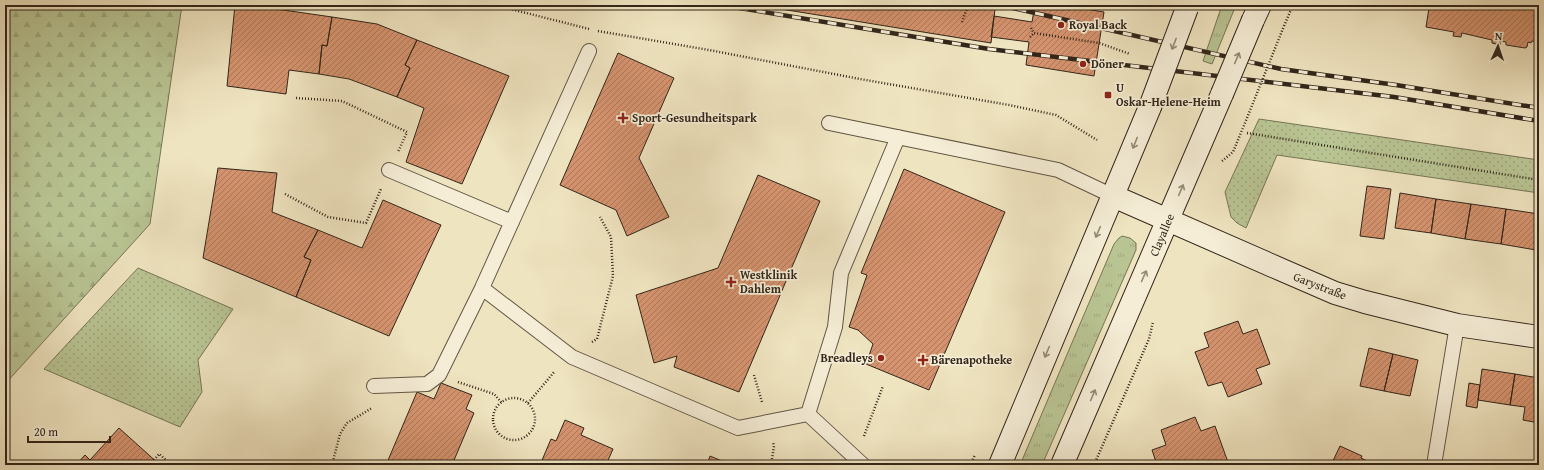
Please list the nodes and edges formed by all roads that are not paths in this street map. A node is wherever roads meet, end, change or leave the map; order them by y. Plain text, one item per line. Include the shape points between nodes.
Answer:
1 (1188, 6) edge
2 (1256, 12) edge
3 (589, 52) dead end
4 (829, 123) dead end
5 (898, 137) junction
6 (389, 170) road end
7 (1113, 196) junction
8 (1168, 220) junction
9 (512, 222) junction
10 (482, 288) junction
11 (1457, 325) junction
12 (1539, 337) edge
13 (374, 386) dead end
14 (808, 414) junction
15 (860, 462) edge
16 (1000, 465) edge
17 (1062, 465) edge
18 (1434, 465) edge

1 -> 7 main road, bridge
8 -> 2 main road, Clayallee, bridge
3 - 9 lane
4 - 5 lane
5 - 7 lane via 1058,170
5 - 14 lane via 841,273 835,327
6 - 9 lane
7 - 8 main road, Garystraße
7 -> 16 main road
8 - 11 main road, Garystraße via 1335,292
17 -> 8 main road, Clayallee
9 - 10 lane
10 - 13 lane via 439,375 427,384
10 - 14 lane via 572,357 738,428
11 - 12 main road, Garystraße
11 - 18 lane
14 - 15 lane

